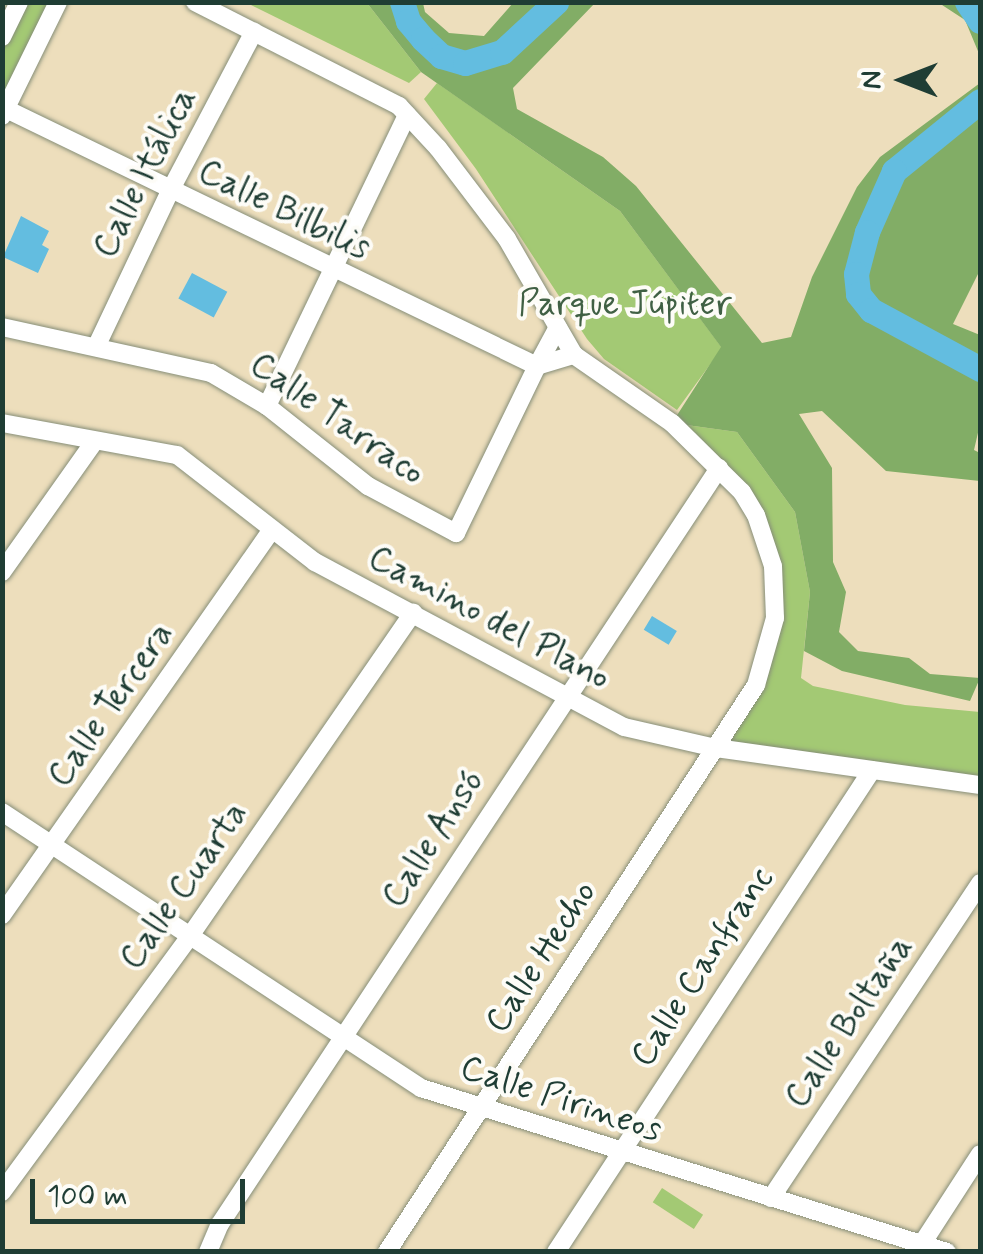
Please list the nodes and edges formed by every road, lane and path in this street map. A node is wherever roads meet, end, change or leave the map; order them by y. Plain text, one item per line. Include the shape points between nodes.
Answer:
1 (19, 2) edge
2 (58, 2) edge
3 (195, 2) edge
4 (254, 32) junction
5 (2, 37) edge
6 (4, 113) edge
7 (408, 115) junction
8 (170, 191) junction
9 (333, 270) junction
10 (2, 327) edge
11 (558, 328) junction
12 (97, 345) junction
13 (574, 355) junction
14 (537, 366) junction
15 (267, 406) junction
16 (2, 423) edge
17 (94, 442) junction
18 (719, 468) junction
19 (272, 530) junction
20 (2, 572) edge
21 (413, 614) junction
22 (566, 695) junction
23 (716, 748) junction
24 (872, 770) junction
25 (980, 785) edge
26 (2, 812) edge
27 (52, 846) junction
28 (980, 884) edge
29 (2, 915) edge
30 (190, 936) junction
31 (342, 1037) junction
32 (480, 1109) junction
33 (618, 1152) junction
34 (980, 1154) edge
35 (2, 1192) edge
36 (770, 1198) junction
37 (919, 1247) edge
38 (208, 1251) edge
39 (387, 1252) edge
40 (556, 1252) edge
41 (947, 1252) edge

1 - 5 street
2 - 6 street
3 - 4 street
4 - 7 street
4 - 8 street, Calle Itálica
6 - 8 street, Calle Bilbilis
7 - 9 street
7 - 11 street via 506,239
8 - 9 street, Calle Bilbilis
8 - 12 street, Calle Itálica
9 - 14 street, Calle Bilbilis
9 - 15 street
10 - 12 street, Calle Tarraco
11 - 13 street
11 - 14 street
12 - 15 street, Calle Tarraco via 211,373
13 - 14 street
13 - 18 street, Calle Hecho via 672,423
14 - 15 street, Calle Tarraco via 456,533 368,486
16 - 17 street, Camino del Plano
17 - 19 street, Camino del Plano via 178,455
17 - 20 street
18 - 22 street, Calle Ansó
18 - 23 street, Calle Hecho via 756,515 776,595 762,672
19 - 21 street, Camino del Plano via 315,562
19 - 27 street, Calle Tercera
21 - 22 street, Camino del Plano
21 - 30 street, Calle Cuarta
22 - 23 street, Camino del Plano via 624,726
22 - 31 street, Calle Ansó
23 - 24 street, Camino del Plano
23 - 32 street, Calle Hecho
24 - 25 street, Camino del Plano
24 - 33 street, Calle Canfranc
26 - 27 street, Calle Pirineos
27 - 29 street, Calle Tercera
27 - 30 street, Calle Pirineos
28 - 36 street, Calle Boltaña
30 - 31 street, Calle Pirineos
30 - 35 street, Calle Cuarta
31 - 32 street, Calle Pirineos via 421,1088
31 - 38 street, Calle Ansó
32 - 33 street, Calle Pirineos
32 - 39 street, Calle Hecho
33 - 36 street, Calle Pirineos
33 - 40 street, Calle Canfranc
34 - 37 street
36 - 37 street, Calle Pirineos
37 - 41 street, Calle Pirineos

